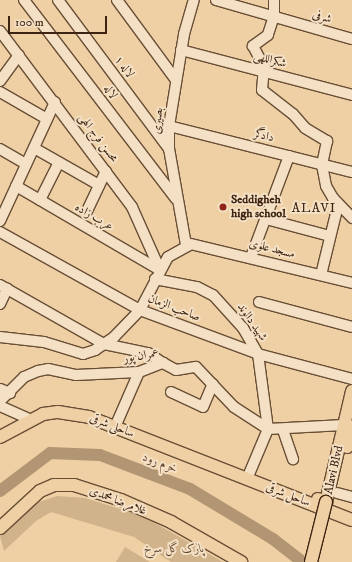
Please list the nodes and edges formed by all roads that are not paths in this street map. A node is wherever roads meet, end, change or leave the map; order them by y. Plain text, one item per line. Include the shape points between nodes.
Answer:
1 (24, 0) edge
2 (58, 0) edge
3 (117, 0) edge
4 (194, 0) edge
5 (216, 0) edge
6 (274, 0) edge
7 (274, 16) junction
8 (0, 31) edge
9 (352, 39) edge
10 (181, 50) junction
11 (19, 55) junction
12 (265, 72) junction
13 (176, 80) junction
14 (0, 81) edge
15 (0, 92) edge
16 (352, 95) edge
17 (55, 102) junction
18 (47, 119) junction
19 (169, 126) junction
20 (34, 148) junction
21 (0, 149) edge
22 (169, 149) junction
23 (289, 156) junction
24 (59, 162) junction
25 (26, 164) junction
26 (322, 165) junction
27 (106, 171) junction
28 (352, 172) edge
29 (99, 185) junction
30 (16, 186) junction
31 (176, 199) junction
32 (40, 200) junction
33 (338, 205) junction
34 (3, 207) edge
35 (87, 211) dead end
36 (352, 218) edge
37 (266, 219) junction
38 (0, 221) edge
39 (0, 232) edge
40 (330, 236) junction
41 (186, 245) junction
42 (251, 257) junction
43 (158, 274) junction
44 (321, 274) junction
45 (352, 283) edge
46 (4, 287) edge
47 (259, 302) dead end
48 (0, 304) edge
49 (140, 310) junction
50 (352, 327) edge
51 (0, 336) edge
52 (104, 344) junction
53 (258, 354) junction
54 (163, 363) junction
55 (139, 372) junction
56 (352, 379) edge
57 (213, 384) junction
58 (5, 391) edge
59 (171, 392) dead end
60 (352, 392) edge
61 (0, 401) edge
62 (0, 406) edge
63 (28, 419) junction
64 (348, 426) edge
65 (114, 427) junction
66 (268, 429) junction
67 (283, 430) junction
68 (0, 437) edge
69 (293, 459) dead end
70 (223, 470) joint
71 (248, 476) junction
72 (337, 493) junction
73 (352, 497) edge
74 (330, 504) junction
75 (352, 513) edge
76 (352, 520) edge
77 (0, 528) edge
78 (241, 562) edge
79 (311, 562) edge
80 (318, 562) edge

1 - 31 street, لاله
2 - 22 street, لاله ۱
3 - 13 street
4 - 10 street, بصیری
5 - 7 street, شرفی
6 - 7 street
7 - 9 street, شرفی
7 - 12 street via 268,35 253,46
8 - 11 street, محسن فرج الهی
10 - 12 street, شکراللهی
10 - 13 street, بصیری
11 - 14 street
11 - 17 street, محسن فرج الهی
12 - 16 street, شکراللهی
12 - 26 street via 265,94 327,141
13 - 19 street, بصیری
15 - 18 street
17 - 18 street
17 - 27 street, محسن فرج الهی
18 - 20 street
19 - 22 street, بصیری
19 - 23 street, دادگر
20 - 24 street
20 - 25 street
21 - 25 street
22 - 31 street, بصیری
23 - 26 street, دادگر
23 - 37 street
24 - 29 street
24 - 32 street
25 - 30 street
26 - 28 street, دادگر
26 - 33 street via 328,192
27 - 29 street
27 - 43 street, محسن فرج الهی via 132,207
29 - 35 street
30 - 32 street, عرب زاده
30 - 34 street
31 - 41 street, بصیری
32 - 43 street, عرب زاده
33 - 36 street
33 - 40 street
34 - 38 street
37 - 40 street
37 - 42 street
39 - 49 street, صاحب الزمان
40 - 44 street
41 - 42 street, مسجد علوی via 195,244
41 - 43 street via 168,257
42 - 44 street, مسجد علوی
43 - 49 street
43 - 53 street, شهید دالوند via 213,295 244,328
44 - 45 street, مسجد علوی
46 - 48 street
46 - 52 street
47 - 50 street
49 - 52 street
49 - 53 street, صاحب الزمان
51 - 52 street via 48,343 82,354
52 - 54 street via 148,353
53 - 56 street, صاحب الزمان
53 - 66 street, شهید دالوند
54 - 55 street, عمران پور
54 - 57 street, عمران پور via 176,370 196,367
55 - 58 street, عمران پور via 76,375 48,369 24,377
55 - 65 street
57 - 59 street via 203,407
57 - 66 street, عمران پور via 242,414
58 - 61 street, عمران پور
60 - 64 main road, Alavi Blvd
62 - 63 street
63 - 65 main road, ساحلی شرقی via 58,412 89,417
63 - 68 main road, ساحلی شرقی
64 - 67 street, عمران پور
64 - 72 main road, Alavi Blvd
64 - 74 main road, Alavi Blvd
65 - 70 main road, ساحلی شرقی
66 - 67 street, عمران پور
66 - 71 street
67 - 69 street
70 - 71 main road, ساحل شرقی
71 - 74 main road
71 - 76 main road, ساحل شرقی
72 - 73 street
72 - 74 main road, Alavi Blvd
74 - 75 main road
74 - 79 main road, bridge
74 - 80 main road
77 - 78 main road, غلامرضا محمدی via 40,491 54,486 74,485 121,500 171,522

